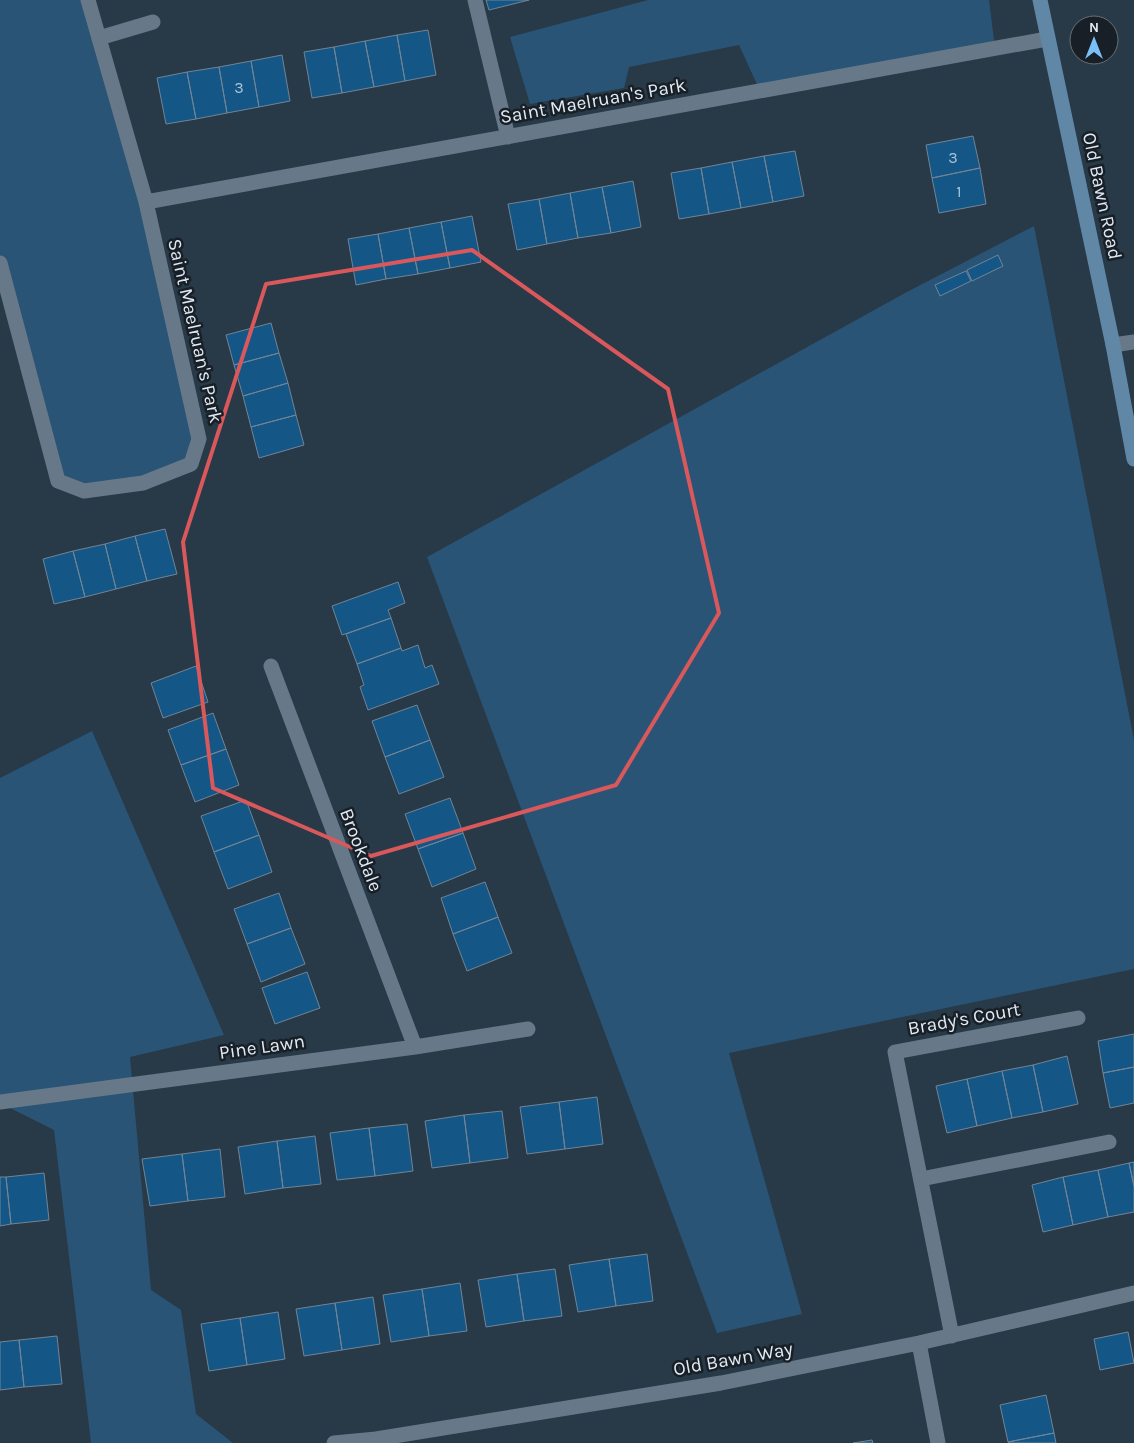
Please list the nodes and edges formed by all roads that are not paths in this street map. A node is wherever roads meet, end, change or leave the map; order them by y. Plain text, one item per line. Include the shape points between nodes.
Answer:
1 (88, 0) edge
2 (475, 0) edge
3 (1040, 0) edge
4 (153, 22) dead end
5 (99, 38) junction
6 (1047, 39) junction
7 (508, 137) junction
8 (146, 202) junction
9 (0, 263) edge
10 (1134, 342) edge
11 (1113, 345) junction
12 (1134, 459) edge
13 (271, 666) dead end
14 (1078, 1018) dead end
15 (528, 1029) dead end
16 (415, 1047) junction
17 (0, 1102) edge
18 (1109, 1142) dead end
19 (921, 1179) junction
20 (1134, 1293) edge
21 (952, 1336) junction
22 (919, 1344) junction
23 (334, 1443) edge
24 (938, 1443) edge

1 - 5 street, Saint Maelruan's Park
2 - 7 street
3 - 6 main road, Old Bawn Road
4 - 5 street
5 - 8 street, Saint Maelruan's Park
6 - 7 street, Saint Maelruan's Park
6 - 11 main road, Old Bawn Road
7 - 8 street, Saint Maelruan's Park
8 - 9 street, Saint Maelruan's Park via 199,439 191,464 143,483 84,491 58,481
10 - 11 street
11 - 12 main road, Old Bawn Road
13 - 16 street, Brookdale
14 - 19 street, Brady's Court via 895,1052
15 - 16 street, Pine Lawn
16 - 17 street, Pine Lawn
18 - 19 street
19 - 21 street, Brady's Court
20 - 21 street, Old Bawn Way
21 - 22 street, Old Bawn Way
22 - 23 street, Old Bawn Way via 721,1383
22 - 24 street

